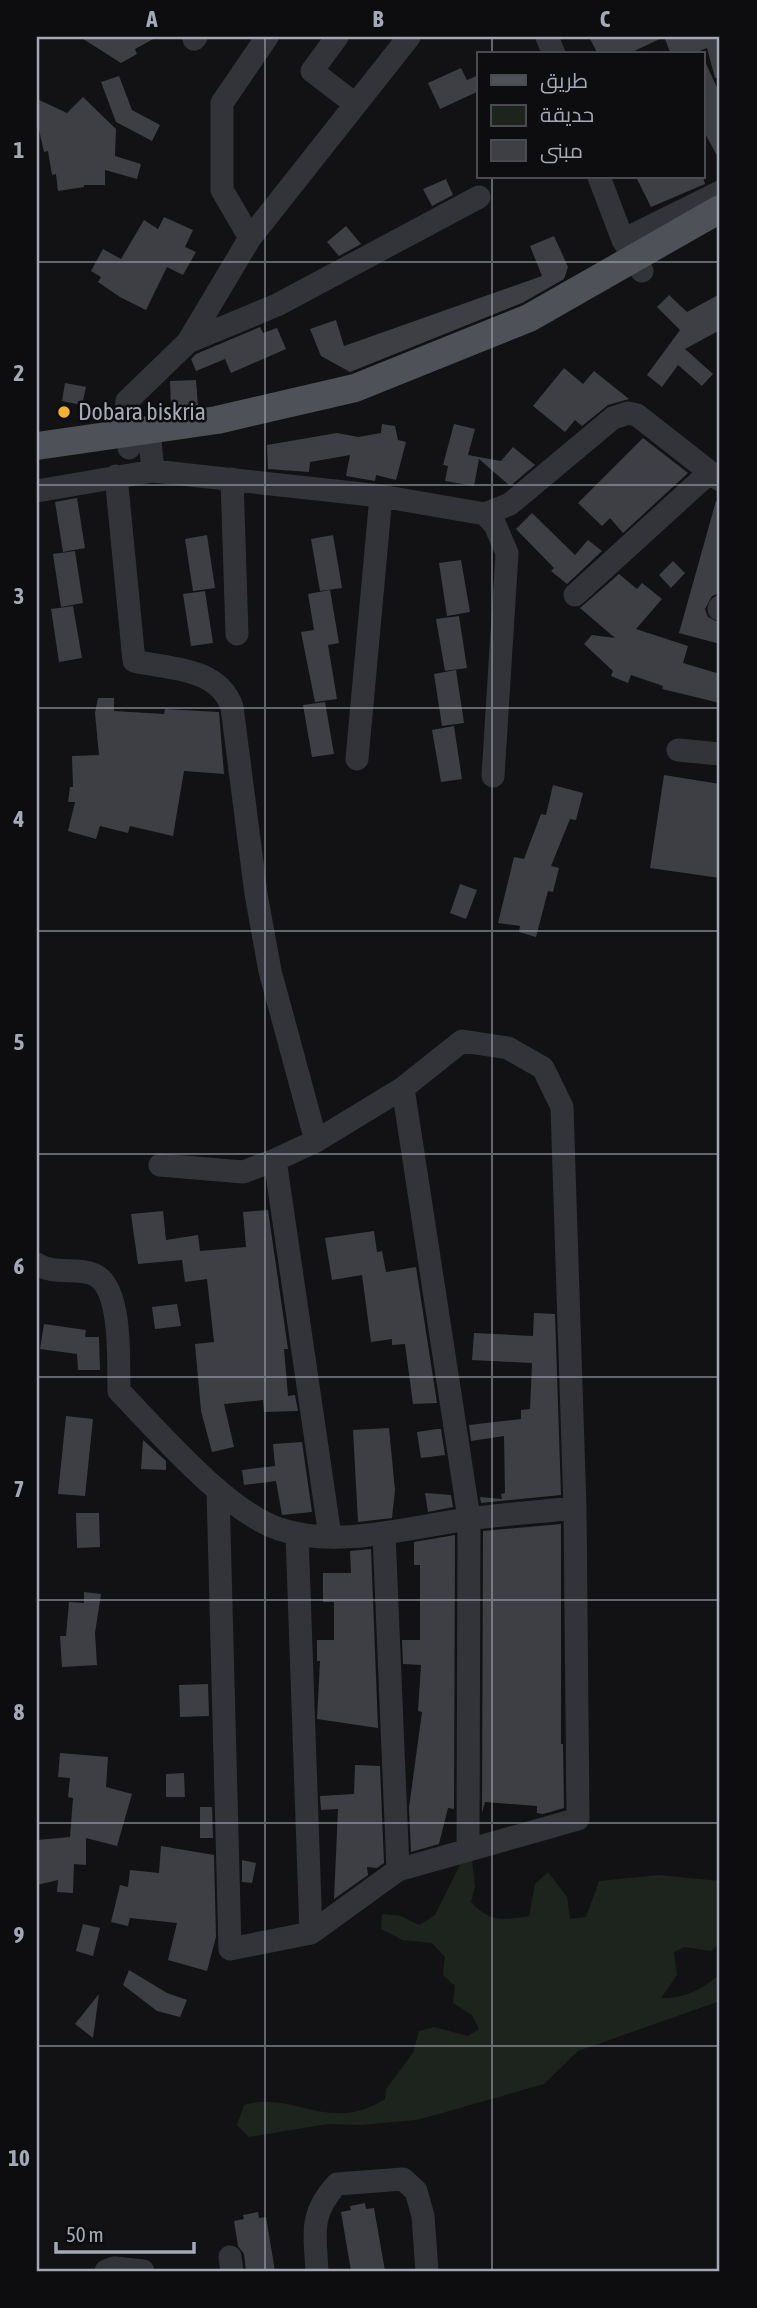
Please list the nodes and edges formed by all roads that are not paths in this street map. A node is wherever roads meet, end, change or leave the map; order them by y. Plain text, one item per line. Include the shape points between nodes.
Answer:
1 (267, 37) edge
2 (337, 37) edge
3 (409, 37) edge
4 (355, 104) junction
5 (599, 178) edge
6 (720, 192) edge
7 (479, 197) dead end
8 (720, 209) edge
9 (720, 230) edge
10 (250, 238) junction
11 (632, 256) junction
12 (188, 342) junction
13 (141, 445) junction
14 (37, 457) edge
15 (116, 476) junction
16 (715, 476) edge
17 (232, 479) junction
18 (37, 491) edge
19 (381, 496) junction
20 (485, 514) junction
21 (575, 595) dead end
22 (237, 634) dead end
23 (678, 750) dead end
24 (720, 754) edge
25 (357, 759) dead end
26 (493, 776) dead end
27 (403, 1088) junction
28 (316, 1141) junction
29 (275, 1160) junction
30 (160, 1165) dead end
31 (37, 1264) edge
32 (218, 1490) junction
33 (575, 1508) junction
34 (469, 1518) junction
35 (384, 1533) junction
36 (297, 1534) junction
37 (330, 1536) junction
38 (468, 1849) junction
39 (398, 1870) junction
40 (311, 1933) junction
41 (106, 2271) edge
42 (143, 2271) edge
43 (317, 2271) edge
44 (427, 2271) edge

1 - 10 street via 222,103 222,190
2 - 4 street via 312,71
3 - 4 street
4 - 10 street
5 - 11 street
6 - 11 street
7 - 12 street via 277,305
8 - 11 main road
9 - 11 main road
10 - 12 street
11 - 13 main road via 568,317 426,379 294,420
12 - 13 street via 127,401
13 - 14 main road
13 - 15 street
13 - 17 street
15 - 18 street
15 - 28 street via 134,661 214,680 227,693 232,707 270,971
16 - 20 street via 637,415 619,414 510,504
16 - 21 street
17 - 19 street
17 - 22 street
19 - 20 street
19 - 25 street
20 - 26 street via 495,525 506,553
23 - 24 street
27 - 28 street
27 - 33 street via 462,1041 508,1048 543,1068 562,1107
27 - 34 street
28 - 29 street
29 - 30 street via 243,1172
29 - 37 street
31 - 32 street via 47,1271 95,1276 106,1286 114,1302 119,1391
32 - 36 street via 277,1528
32 - 40 street via 230,1949
33 - 34 street
33 - 38 street via 578,1819
34 - 35 street
34 - 38 street
35 - 37 street
35 - 39 street
36 - 37 street
36 - 40 street
38 - 39 street
39 - 40 street
41 - 42 street
43 - 44 street via 314,2223 330,2192 337,2185 403,2179 416,2191 423,2216

